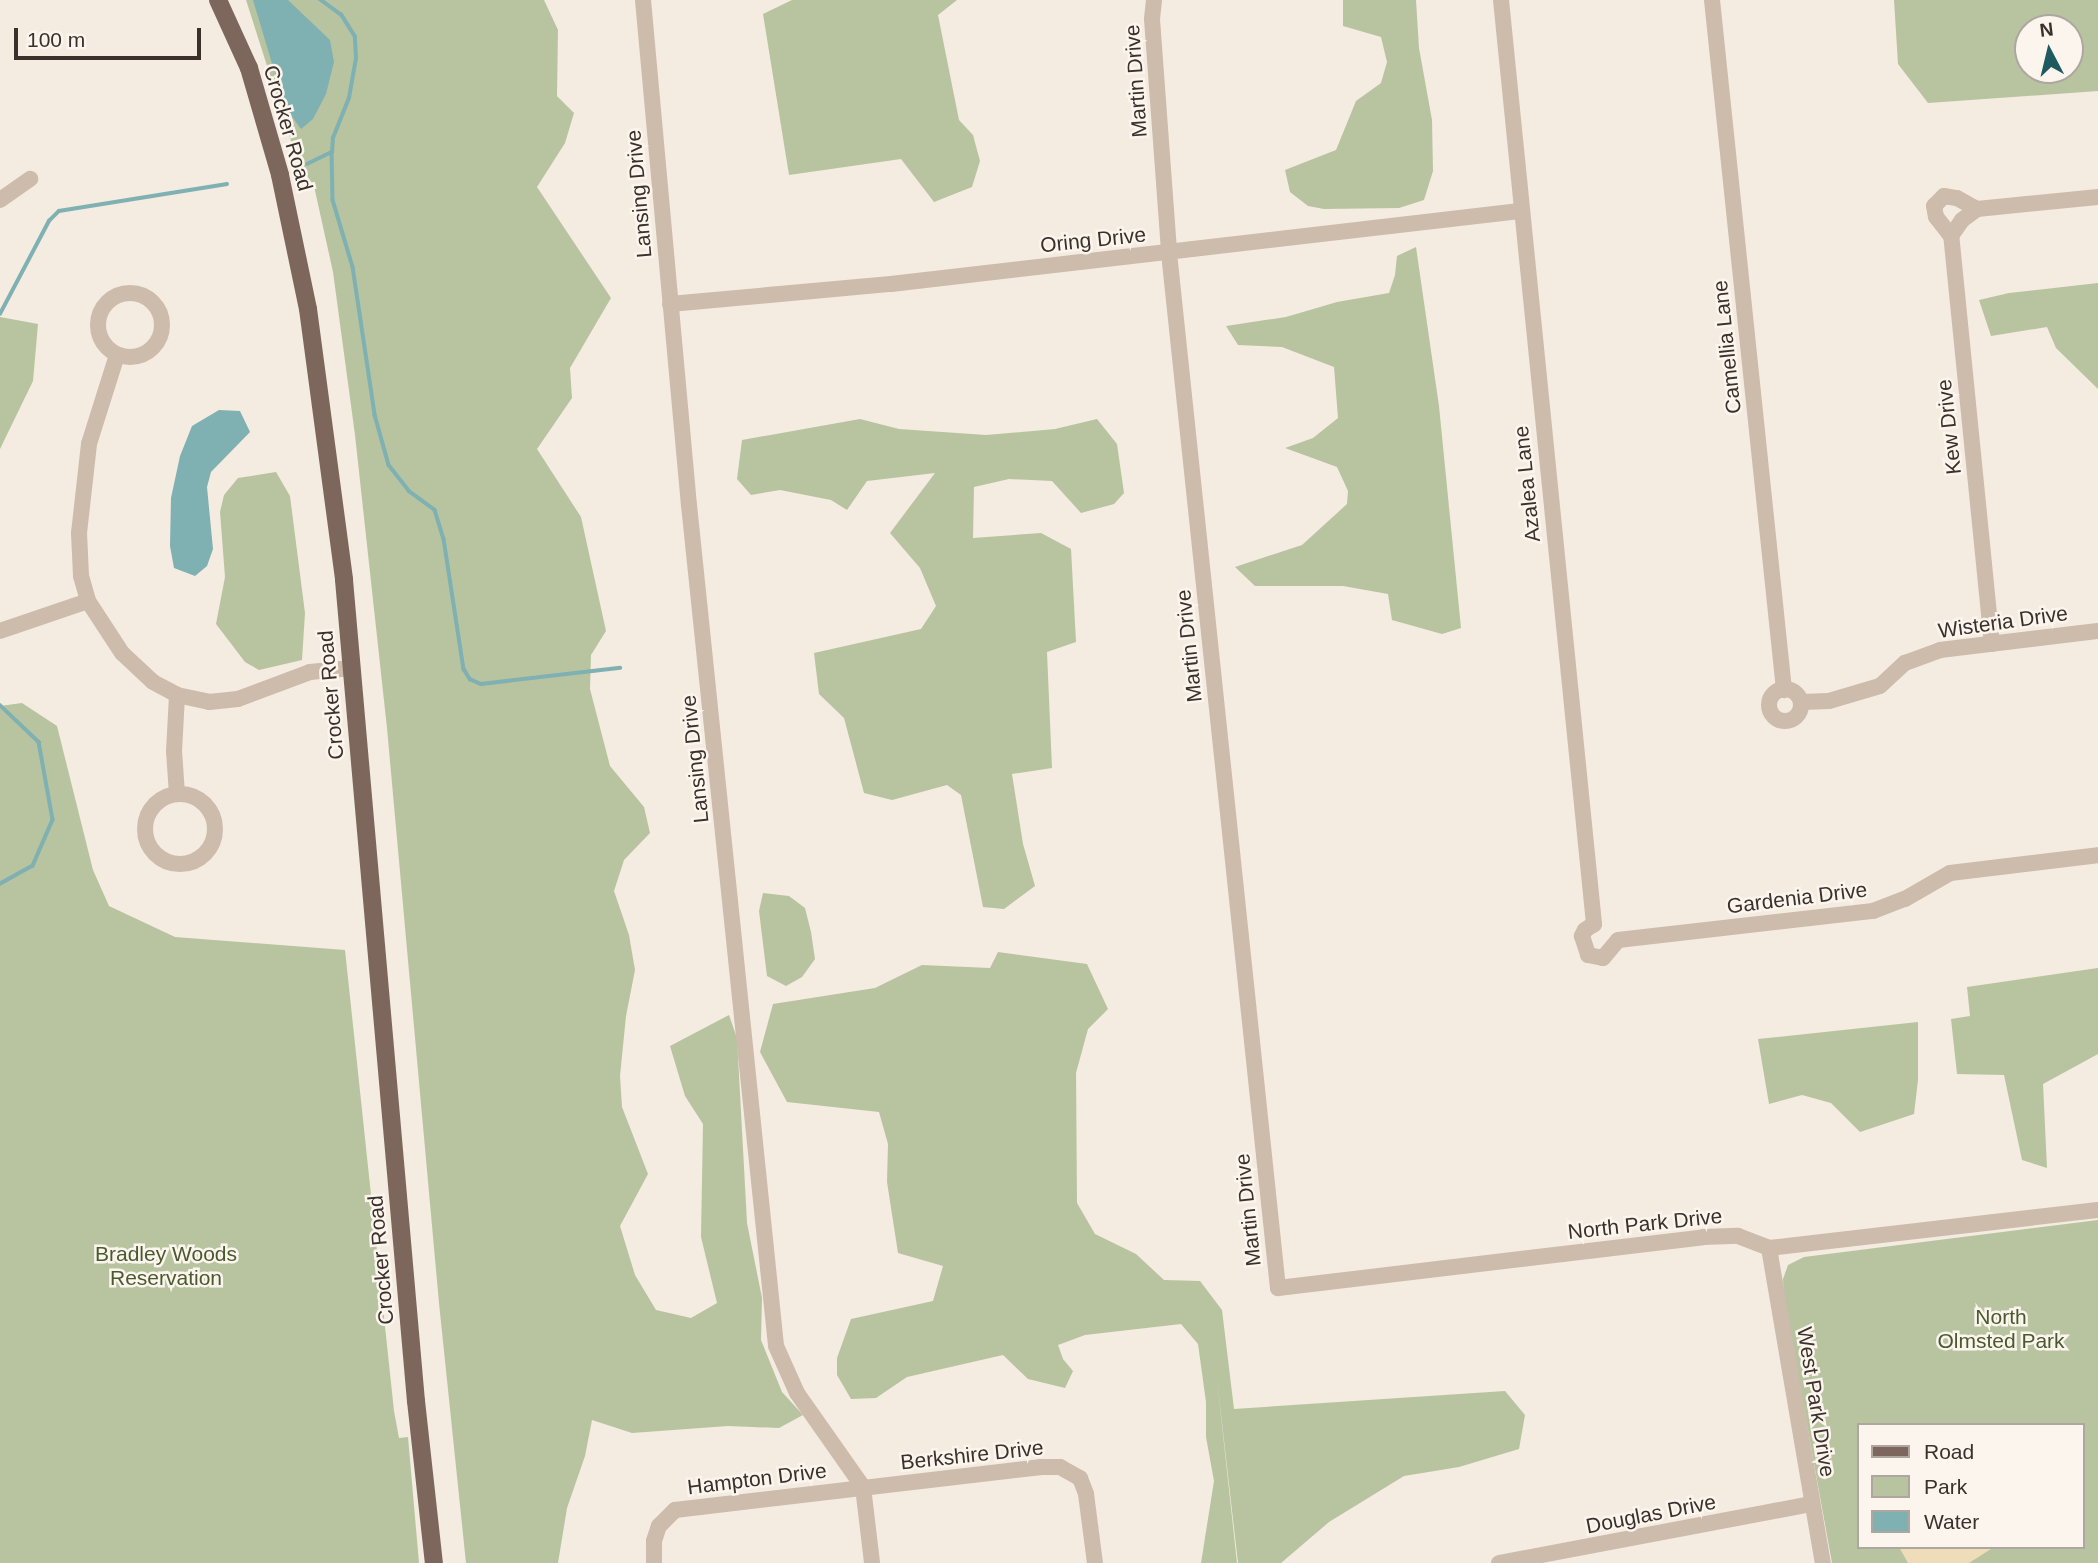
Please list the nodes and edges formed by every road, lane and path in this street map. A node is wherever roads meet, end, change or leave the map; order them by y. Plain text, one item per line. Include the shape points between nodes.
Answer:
1 (218, 0) edge
2 (643, 0) edge
3 (1154, 0) edge
4 (1501, 0) edge
5 (1712, 0) edge
6 (30, 179) dead end
7 (2098, 197) edge
8 (0, 200) edge
9 (1977, 209) junction
10 (1520, 211) junction
11 (1951, 236) junction
12 (1169, 253) junction
13 (670, 304) junction
14 (117, 355) junction
15 (88, 601) junction
16 (0, 631) edge
17 (2098, 631) edge
18 (1992, 644) junction
19 (352, 668) junction
20 (1784, 690) junction
21 (177, 695) junction
22 (1801, 702) junction
23 (177, 794) junction
24 (2098, 855) edge
25 (1594, 924) junction
26 (1618, 940) junction
27 (1588, 955) joint
28 (2098, 1210) edge
29 (1769, 1248) junction
30 (1278, 1288) joint
31 (863, 1488) junction
32 (1811, 1504) junction
33 (1581, 1556) edge
34 (434, 1563) edge
35 (654, 1563) edge
36 (872, 1563) edge
37 (1095, 1563) edge
38 (1499, 1563) edge
39 (1823, 1563) edge

1 - 19 main road, Crocker Road via 249,68 280,176 308,309
2 - 13 street, Lansing Drive
3 - 12 street, Martin Drive
4 - 10 street, Azalea Lane
5 - 20 street, Camellia Lane
6 - 8 street
7 - 9 street
9 - 11 street
9 - 11 street, Kew Drive via 1957,198 1944,196 1936,201 1934,211
10 - 12 street, Oring Drive
10 - 25 street, Azalea Lane
11 - 18 street, Kew Drive
12 - 13 street, Oring Drive
12 - 30 street, Martin Drive
13 - 31 street, Lansing Drive via 776,1346 797,1393
14 - 14 street via 138,357 160,337 162,317 142,295 120,295 103,309 98,330 108,349
14 - 15 street via 89,444 79,533 81,576
15 - 16 street
15 - 21 street via 122,653 153,682
17 - 18 street, Wisteria Drive
18 - 22 street, Wisteria Drive via 1940,650 1905,663 1880,686 1829,701
19 - 21 street via 310,672 238,699 209,702
19 - 34 main road, Crocker Road
20 - 22 street via 1793,691
20 - 22 street via 1771,699 1776,718 1793,719
21 - 23 street
23 - 23 street via 156,804 145,825 145,837 157,857 179,865 201,858 209,850 215,828 207,807
24 - 26 street, Gardenia Drive via 1950,873 1905,899 1859,914
25 - 26 street via 1610,930
25 - 27 street, Azalea Lane via 1582,936
26 - 27 street, Gardenia Drive via 1603,957
28 - 29 street, North Park Drive
29 - 30 street, North Park Drive via 1738,1236 1703,1237
29 - 32 street, West Park Drive
31 - 35 street, Hampton Drive via 675,1510 659,1526
31 - 36 street
31 - 37 street, Berkshire Drive via 1060,1467 1080,1478 1086,1494
32 - 33 street, Douglas Drive
32 - 39 street, West Park Drive
33 - 38 street, Douglas Drive

